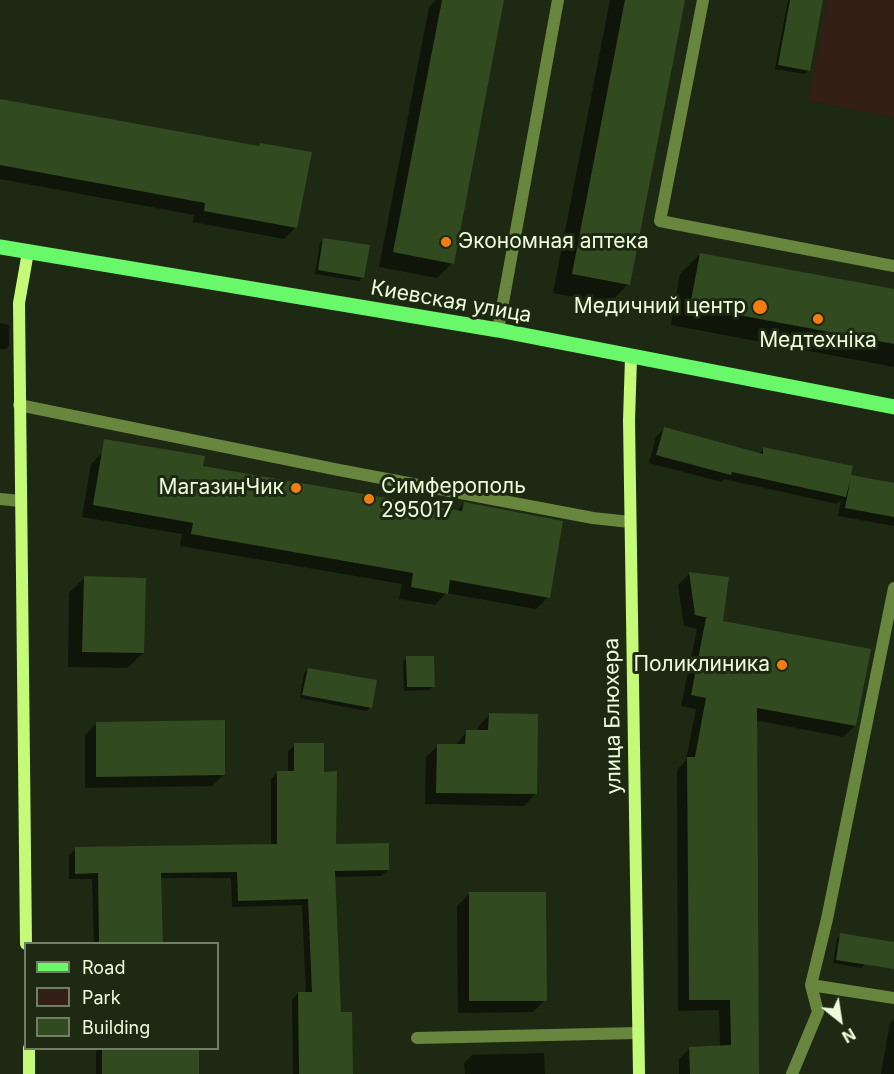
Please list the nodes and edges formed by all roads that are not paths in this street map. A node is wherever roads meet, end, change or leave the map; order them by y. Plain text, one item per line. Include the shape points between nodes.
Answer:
1 (558, 0) edge
2 (703, 0) edge
3 (0, 247) edge
4 (28, 252) junction
5 (894, 266) edge
6 (498, 330) junction
7 (631, 358) junction
8 (19, 405) junction
9 (894, 407) edge
10 (0, 499) edge
11 (20, 501) junction
12 (630, 522) junction
13 (894, 588) edge
14 (27, 942) edge
15 (811, 985) junction
16 (894, 998) edge
17 (638, 1033) junction
18 (417, 1038) dead end
19 (29, 1050) edge
20 (29, 1074) edge
21 (639, 1074) edge
22 (792, 1074) edge

1 - 6 street
2 - 5 street via 660,221
3 - 4 main road, Киевская улица
4 - 6 main road, Киевская улица
4 - 8 street via 19,303
6 - 7 main road, Киевская улица
7 - 9 main road, Киевская улица
7 - 12 street, улица Блюхера
8 - 11 street
8 - 12 street via 339,470
10 - 11 street
11 - 14 street
12 - 17 street, улица Блюхера
13 - 15 street
15 - 16 street
15 - 22 street via 818,1012
17 - 18 street
17 - 21 street, улица Блюхера
19 - 20 street

